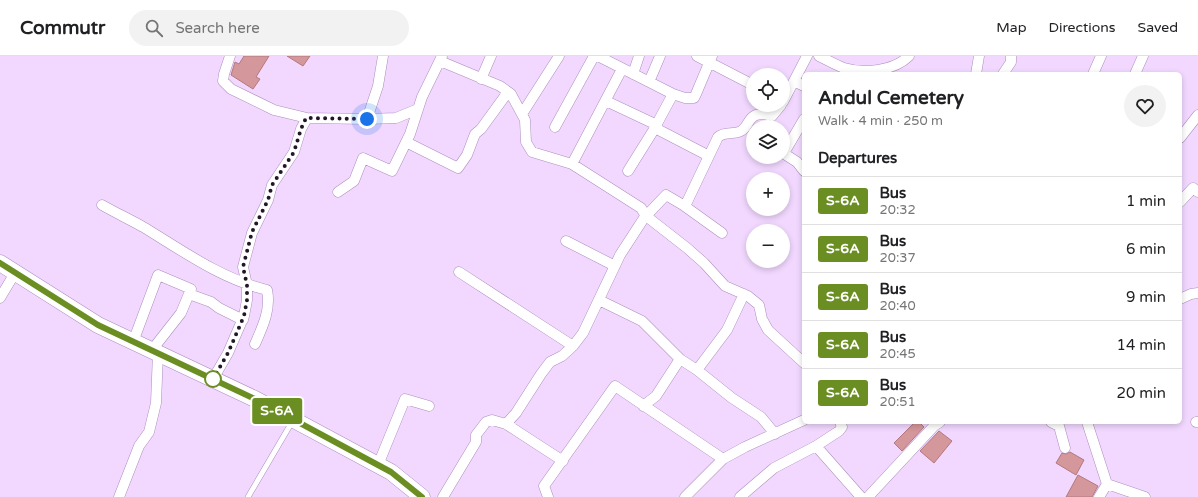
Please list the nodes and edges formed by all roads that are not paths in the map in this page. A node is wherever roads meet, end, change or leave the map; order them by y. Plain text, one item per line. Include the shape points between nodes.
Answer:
1 (230, 56) edge
2 (383, 56) edge
3 (491, 56) edge
4 (559, 56) edge
5 (594, 56) edge
6 (598, 56) edge
7 (639, 56) edge
8 (660, 56) edge
9 (697, 56) edge
10 (807, 56) edge
11 (819, 56) edge
12 (909, 56) edge
13 (979, 56) edge
14 (1011, 56) edge
15 (1102, 56) edge
16 (1143, 56) edge
17 (441, 58) edge
18 (711, 59) edge
19 (613, 60) edge
20 (622, 69) junction
21 (976, 72) edge
22 (1004, 72) edge
23 (1094, 72) edge
24 (1136, 72) edge
25 (633, 74) junction
26 (481, 79) junction
27 (746, 81) edge
28 (794, 81) junction
29 (650, 82) junction
30 (802, 85) edge
31 (790, 88) edge
32 (511, 94) junction
33 (673, 94) junction
34 (606, 101) junction
35 (418, 109) junction
36 (775, 112) edge
37 (522, 114) junction
38 (1198, 115) edge
39 (306, 118) junction
40 (367, 119) junction
41 (802, 122) edge
42 (656, 126) junction
43 (555, 127) dead end
44 (744, 129) joint
45 (1182, 135) edge
46 (406, 142) junction
47 (790, 142) edge
48 (709, 156) junction
49 (790, 157) edge
50 (572, 164) junction
51 (802, 164) edge
52 (628, 171) dead end
53 (338, 192) dead end
54 (1198, 192) edge
55 (1182, 200) edge
56 (102, 204) dead end
57 (683, 205) junction
58 (646, 216) junction
59 (722, 233) dead end
60 (566, 241) dead end
61 (0, 264) edge
62 (615, 266) junction
63 (14, 272) junction
64 (459, 272) dead end
65 (247, 285) junction
66 (188, 294) junction
67 (744, 294) junction
68 (1198, 294) edge
69 (0, 298) edge
70 (1182, 298) edge
71 (599, 300) junction
72 (242, 320) junction
73 (133, 342) junction
74 (255, 344) dead end
75 (573, 346) junction
76 (155, 352) junction
77 (680, 359) junction
78 (802, 360) edge
79 (697, 370) junction
80 (213, 379) junction
81 (429, 406) dead end
82 (643, 406) junction
83 (294, 420) junction
84 (802, 421) edge
85 (506, 424) junction
86 (841, 424) edge
87 (937, 424) edge
88 (1055, 424) edge
89 (1088, 424) edge
90 (775, 434) junction
91 (816, 446) junction
92 (1066, 448) dead end
93 (723, 460) junction
94 (563, 461) junction
95 (378, 465) junction
96 (1107, 484) junction
97 (693, 495) edge
98 (119, 497) edge
99 (248, 497) edge
100 (422, 497) edge
101 (443, 497) edge
102 (548, 497) edge
103 (740, 497) edge
104 (861, 497) edge
105 (868, 497) edge
106 (1099, 497) edge
107 (1145, 497) edge

1 - 39 street via 223,81 231,89 274,110
2 - 40 street via 378,86
3 - 26 street
4 - 37 street
5 - 43 street
6 - 19 street
7 - 25 street
8 - 29 street
9 - 18 street
10 - 28 street
11 - 12 street via 845,68 860,71 878,70
13 - 21 street
14 - 22 street via 1011,62
15 - 23 street
16 - 24 street
17 - 26 street
17 - 35 street
18 - 27 street
18 - 33 street via 694,98
19 - 20 street
20 - 25 street
20 - 34 street
25 - 29 street
26 - 32 street via 500,86
28 - 30 street
28 - 31 street
29 - 33 street
32 - 37 street
32 - 46 street via 505,96 475,134 458,168
33 - 42 street
34 - 42 street
34 - 50 street
35 - 40 street via 396,118
35 - 46 street
36 - 44 street via 772,116 755,115
37 - 50 street via 525,120 526,142 532,152
38 - 45 street
39 - 40 street
39 - 65 street via 294,152 272,185 268,200 252,232 243,267
41 - 47 street
42 - 48 street
42 - 52 street
44 - 48 street via 740,132 721,134
46 - 53 street via 392,171 363,158 354,181
48 - 57 street via 687,202
49 - 51 street
50 - 58 street via 641,208
54 - 55 street via 1193,188
56 - 65 street via 219,273
57 - 58 street via 666,194
57 - 59 street
58 - 62 street
58 - 67 street via 704,263 725,286
60 - 62 street
61 - 63 main road
62 - 71 street
63 - 69 street
63 - 73 main road via 98,325
64 - 75 street
65 - 72 street via 247,300
65 - 74 street via 267,290 269,300 265,321
66 - 72 street via 211,302
66 - 73 street via 191,289 158,275
66 - 76 street via 181,312
67 - 78 street via 759,305 768,330
67 - 79 street via 727,330
68 - 70 street
71 - 75 street via 583,333
71 - 77 street via 642,321
72 - 80 street
73 - 76 main road
75 - 85 street via 550,362
76 - 80 main road
76 - 98 street via 156,403 149,432 139,446
77 - 79 street
77 - 82 street via 656,396
79 - 90 street via 761,417
80 - 83 main road
81 - 95 street via 405,399
82 - 93 street
82 - 94 street via 615,386
83 - 95 main road
83 - 99 lane
84 - 90 street
85 - 94 street
85 - 101 street via 492,420 486,422 476,435 476,442
86 - 91 street via 839,431
87 - 105 street
88 - 92 street via 1059,426
89 - 96 street
90 - 93 street
91 - 103 street via 774,468
91 - 104 street
93 - 97 street
94 - 102 street via 544,486
95 - 100 main road
96 - 106 street
96 - 107 street

